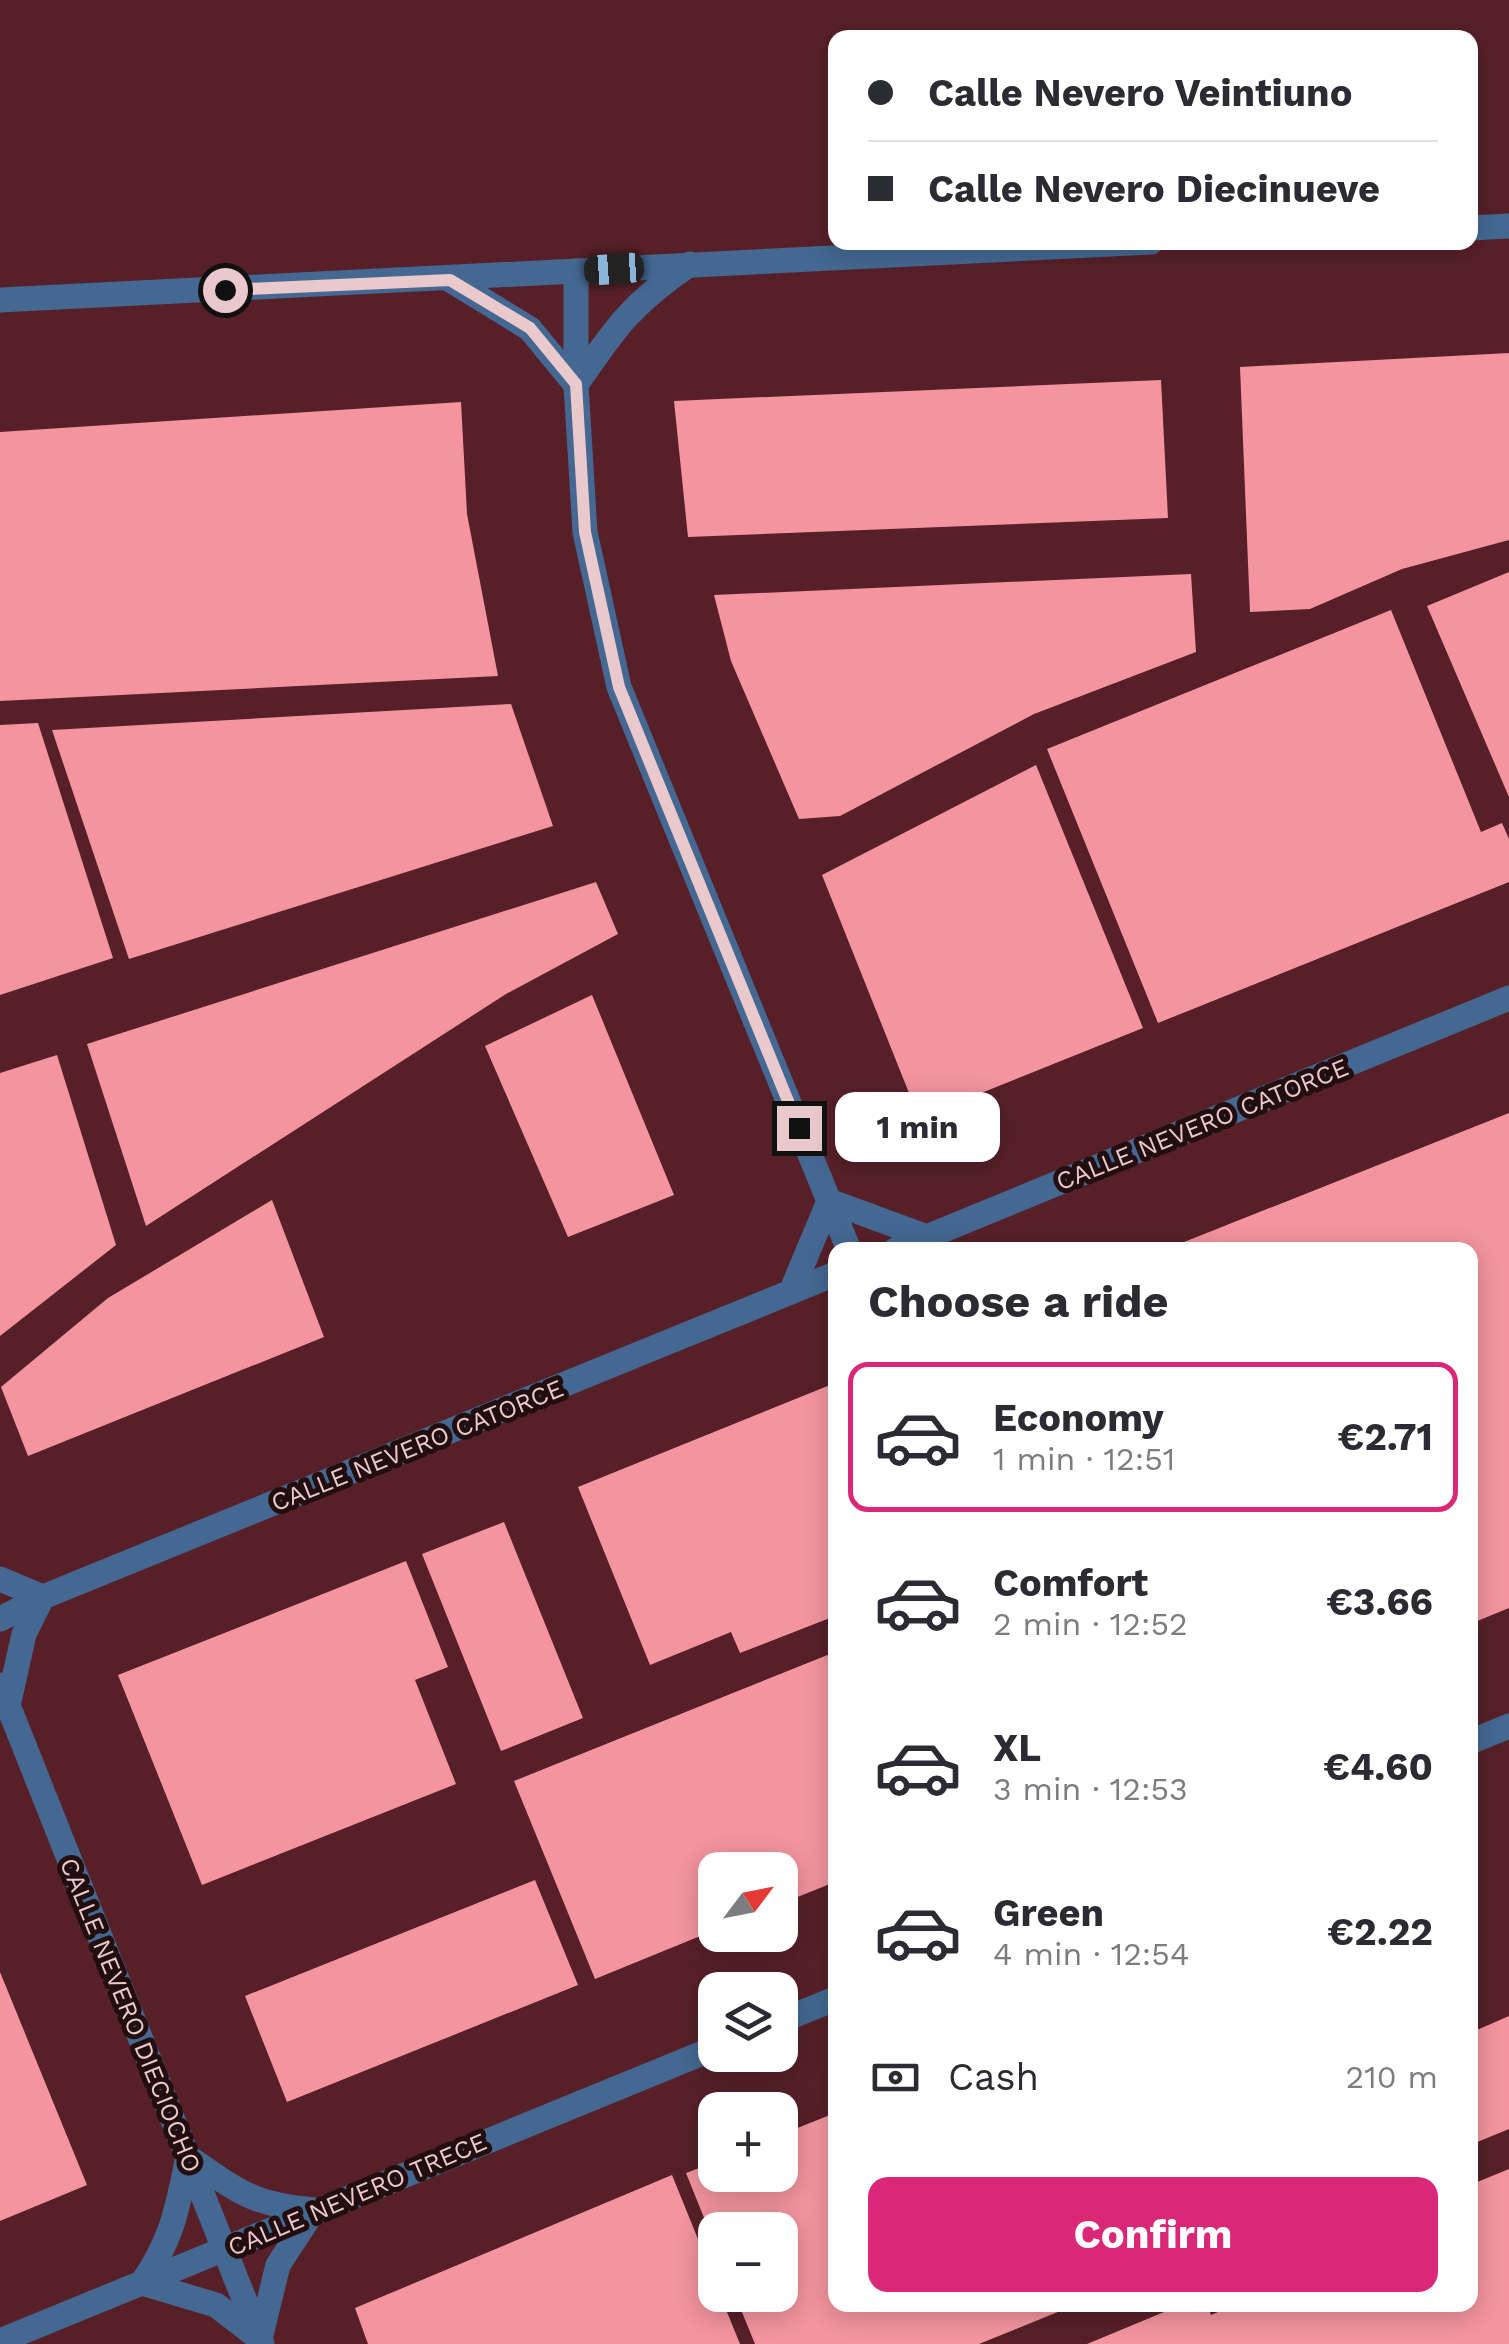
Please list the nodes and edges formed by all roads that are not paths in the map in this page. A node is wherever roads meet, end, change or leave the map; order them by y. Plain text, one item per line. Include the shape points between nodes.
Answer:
1 (1509, 226) edge
2 (1478, 228) edge
3 (984, 250) edge
4 (691, 264) junction
5 (576, 271) junction
6 (450, 280) junction
7 (0, 300) edge
8 (576, 384) junction
9 (1509, 998) edge
10 (829, 1201) junction
11 (927, 1237) junction
12 (846, 1242) edge
13 (915, 1242) edge
14 (828, 1277) edge
15 (790, 1292) junction
16 (0, 1579) edge
17 (43, 1597) junction
18 (0, 1606) edge
19 (0, 1619) edge
20 (4, 1696) edge
21 (1509, 1726) edge
22 (1478, 1739) edge
23 (828, 2002) edge
24 (798, 2014) edge
25 (698, 2055) edge
26 (188, 2157) junction
27 (314, 2210) junction
28 (225, 2249) junction
29 (142, 2283) junction
30 (0, 2340) edge
31 (261, 2341) edge

1 - 2 street
3 - 4 street
4 - 5 street
4 - 8 street via 622,318
5 - 6 street
5 - 8 street
6 - 7 street
6 - 8 street via 530,328
8 - 10 street via 585,532 619,687
9 - 11 street, CALLE NEVERO CATORCE
10 - 11 street
10 - 12 street
10 - 15 street
11 - 13 street, CALLE NEVERO CATORCE
14 - 15 street, CALLE NEVERO CATORCE
15 - 17 street, CALLE NEVERO CATORCE
16 - 17 street
17 - 18 street
17 - 19 street, CALLE NEVERO CATORCE
17 - 20 street
20 - 26 street, CALLE NEVERO DIECIOCHO
21 - 22 street
23 - 24 street
25 - 27 street, CALLE NEVERO TRECE
26 - 27 street via 245,2197
26 - 28 street, CALLE NEVERO DIECIOCHO
26 - 29 street via 174,2228
27 - 28 street, CALLE NEVERO TRECE
27 - 31 street via 278,2266
28 - 29 street, CALLE NEVERO TRECE
28 - 31 street, CALLE NEVERO DIECIOCHO
29 - 30 street, CALLE NEVERO TRECE
29 - 31 street via 216,2306

